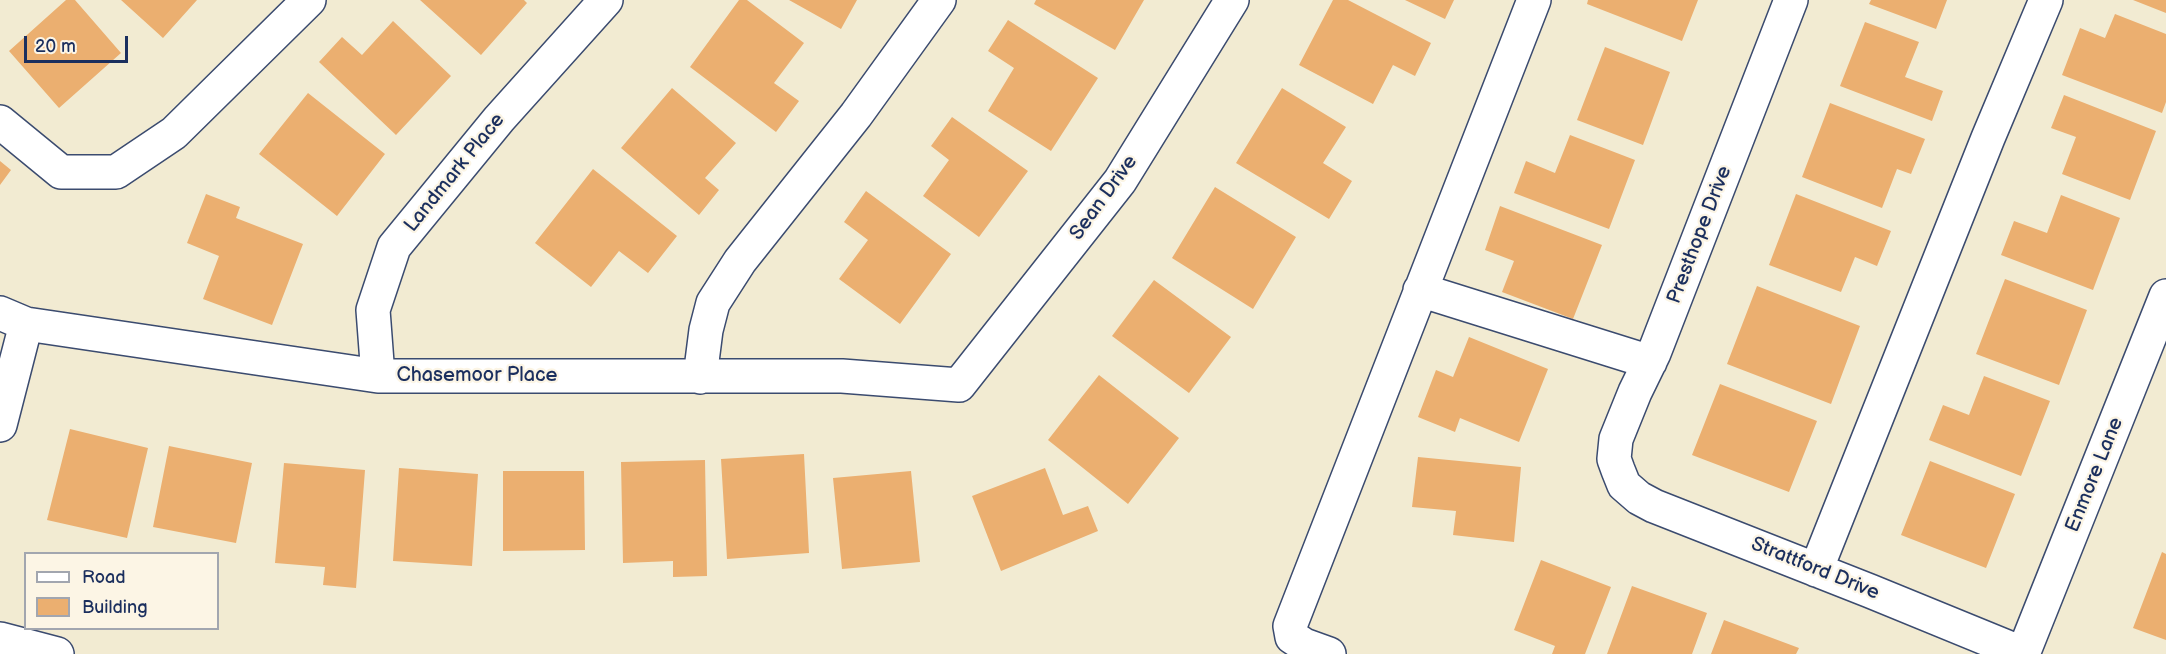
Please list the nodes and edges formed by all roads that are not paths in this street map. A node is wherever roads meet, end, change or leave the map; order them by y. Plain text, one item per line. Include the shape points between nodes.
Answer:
1 (309, 0) edge
2 (606, 0) edge
3 (939, 0) edge
4 (1232, 0) edge
5 (1534, 0) edge
6 (1791, 0) edge
7 (2046, 0) edge
8 (0, 122) edge
9 (1420, 290) junction
10 (2166, 296) edge
11 (13, 319) edge
12 (1650, 362) junction
13 (378, 376) junction
14 (700, 376) junction
15 (959, 385) joint
16 (0, 425) edge
17 (1618, 470) joint
18 (1816, 570) junction
19 (0, 639) edge
20 (57, 654) edge
21 (1329, 654) edge
22 (2024, 654) edge

1 - 8 street via 174,133 116,172 61,172
2 - 13 street, Landmark Place via 499,118 394,247 373,310
3 - 14 street via 856,115 740,261 713,303
4 - 15 street, Sean Drive via 1120,181
5 - 9 street
6 - 12 street, Presthope Drive
7 - 18 street
9 - 12 street
9 - 21 street via 1290,626 1292,637
10 - 22 street, Enmore Lane
11 - 13 street, Chasemoor Place
11 - 16 street
12 - 17 street, Presthope Drive via 1616,440 1614,459
13 - 14 street, Chasemoor Place
14 - 15 street, Chasemoor Place via 842,376
17 - 18 street, Strattford Drive via 1624,485 1654,506
18 - 22 street, Strattford Drive
19 - 20 street

